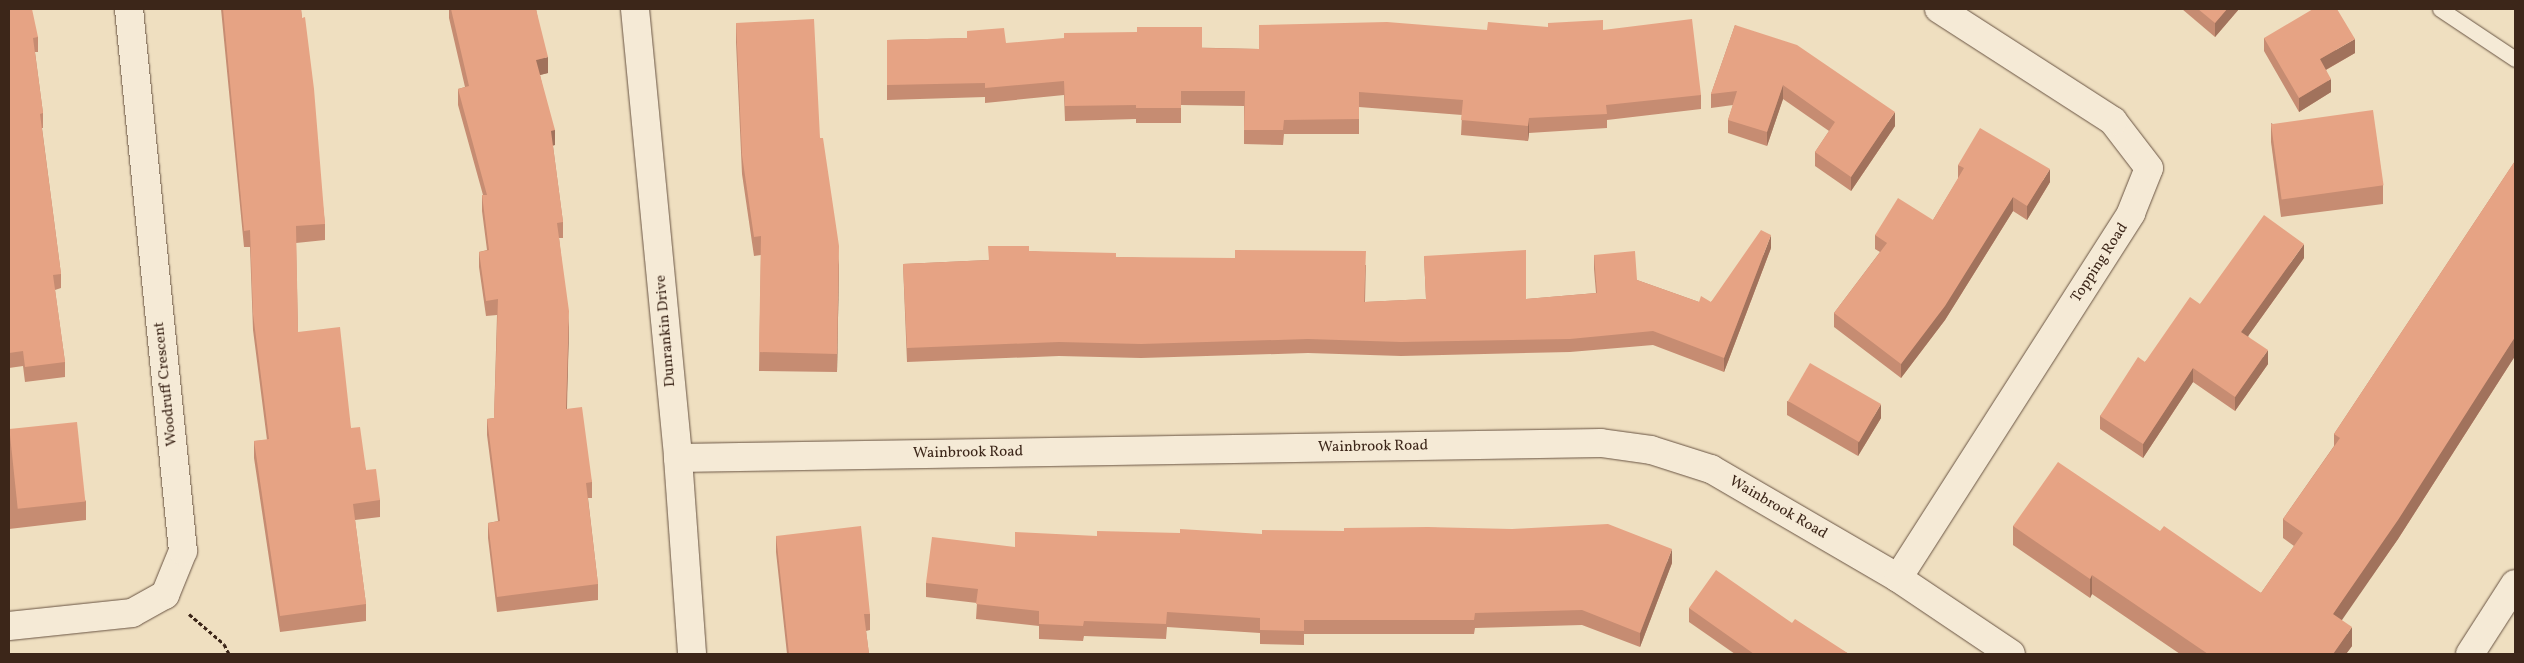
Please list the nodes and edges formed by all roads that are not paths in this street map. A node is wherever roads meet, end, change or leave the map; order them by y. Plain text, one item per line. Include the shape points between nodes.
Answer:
1 (129, 9) edge
2 (635, 9) edge
3 (1939, 9) edge
4 (2440, 9) edge
5 (2515, 59) edge
6 (678, 458) junction
7 (1898, 578) junction
8 (2515, 584) edge
9 (9, 626) edge
10 (692, 654) edge
11 (2011, 654) edge
12 (2470, 654) edge

1 - 9 street, Woodruff Crescent via 182,551 165,595 132,613
2 - 6 street, Dunrankin Drive
3 - 7 street, Topping Road via 2114,121 2149,168 2131,214
4 - 5 lane
6 - 7 street, Wainbrook Road via 1601,444 1651,450 1711,469
6 - 10 street, Dunrankin Drive
7 - 11 street, Wainbrook Road
8 - 12 street

